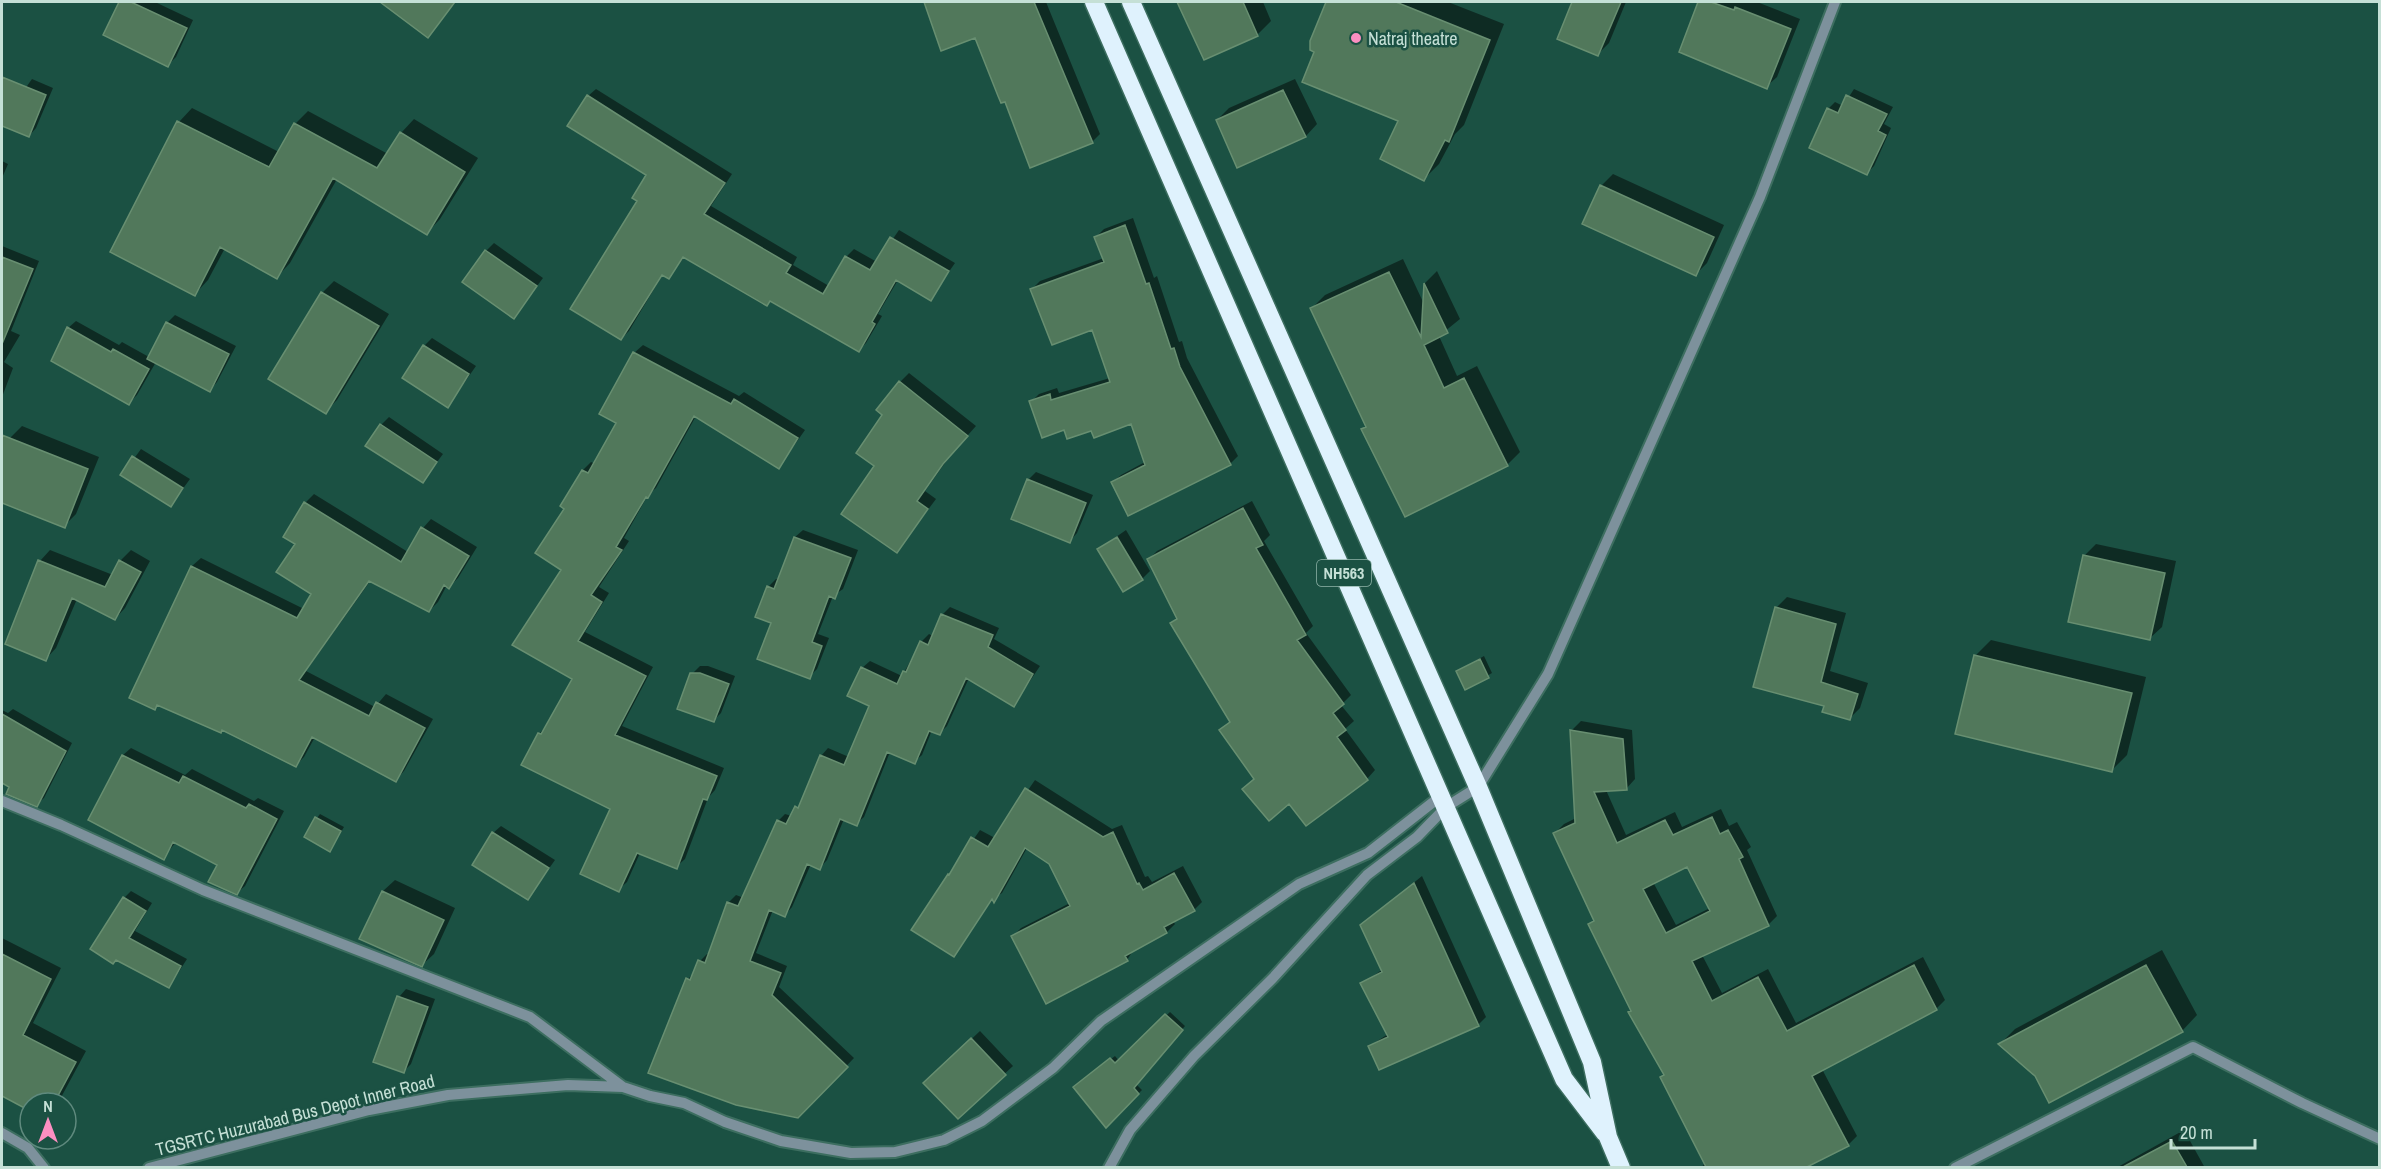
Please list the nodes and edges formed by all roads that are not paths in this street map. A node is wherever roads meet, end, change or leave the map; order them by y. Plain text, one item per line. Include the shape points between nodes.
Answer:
1 (1094, 2) edge
2 (1131, 2) edge
3 (1836, 2) edge
4 (1478, 787) junction
5 (2, 801) edge
6 (1443, 801) junction
7 (623, 1087) junction
8 (2, 1133) edge
9 (1608, 1137) junction
10 (2379, 1139) edge
11 (44, 1167) edge
12 (149, 1167) edge
13 (1109, 1167) edge
14 (1621, 1167) edge
15 (1955, 1167) edge

1 - 6 highway, NH563
2 - 4 highway, NH563
3 - 4 street via 1760,196 1548,674
4 - 6 street
4 - 9 highway, NH563 via 1592,1062
5 - 7 street via 203,890 530,1017
6 - 7 street, TGSRTC Huzurabad Bus Depot Inner Road via 1368,853 1299,884 1101,1022 1053,1068 982,1121 944,1140 896,1152 850,1153 782,1141 724,1122 684,1103
6 - 9 highway, NH563 via 1564,1079
6 - 13 street via 1417,837 1367,875 1274,978 1194,1056 1130,1130
7 - 12 street, TGSRTC Huzurabad Bus Depot Inner Road via 568,1085 448,1095 369,1110
8 - 11 street via 38,1156
9 - 14 highway, NH563
10 - 15 street via 2193,1047

